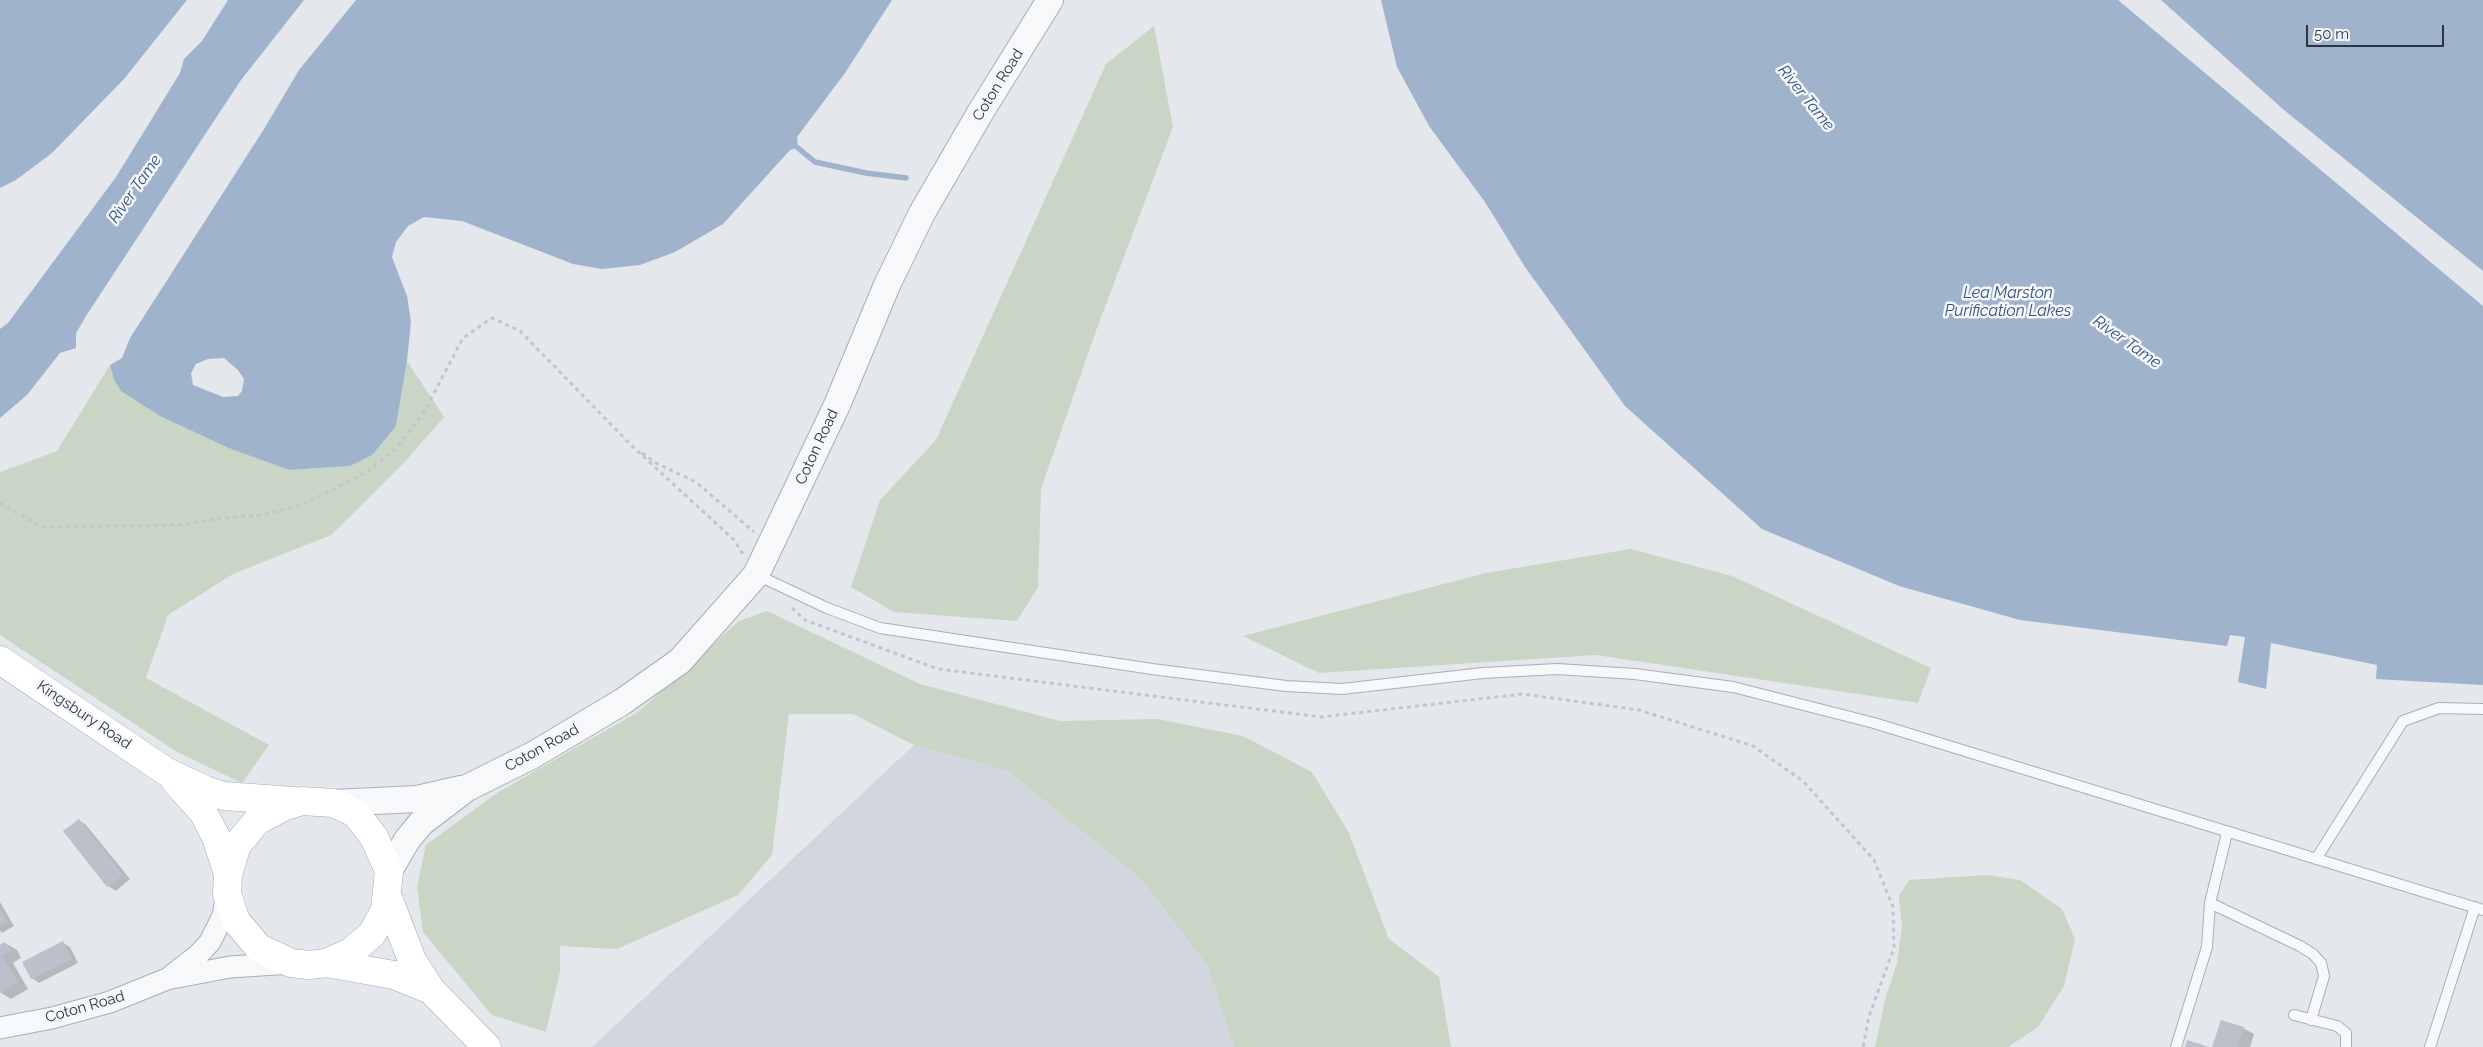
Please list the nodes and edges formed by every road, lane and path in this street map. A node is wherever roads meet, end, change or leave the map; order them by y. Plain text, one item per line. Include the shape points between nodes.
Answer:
1 (1050, 0) edge
2 (631, 445) junction
3 (0, 503) edge
4 (769, 546) junction
5 (756, 575) junction
6 (791, 607) dead end
7 (0, 660) edge
8 (2483, 708) edge
9 (167, 772) junction
10 (467, 788) junction
11 (302, 801) junction
12 (333, 803) junction
13 (2227, 833) junction
14 (2316, 859) junction
15 (388, 883) junction
16 (228, 884) junction
17 (2210, 903) junction
18 (2479, 908) edge
19 (291, 963) junction
20 (326, 963) junction
21 (167, 979) junction
22 (431, 990) junction
23 (2294, 1015) dead end
24 (2311, 1020) junction
25 (0, 1028) edge
26 (2346, 1046) edge
27 (487, 1047) edge
28 (1863, 1047) edge
29 (2176, 1047) edge
30 (2430, 1047) edge

1 - 4 street, Coton Road via 922,213 887,285 837,405
2 - 3 path via 520,331 492,318 462,338 424,412 396,449 365,473 302,504 262,515 179,526 42,527
2 - 4 path via 656,463 696,482
2 - 5 path via 734,540
4 - 5 street, Coton Road
5 - 10 street, Coton Road via 680,661 574,731
5 - 13 lane via 880,628 1286,686 1342,689 1483,673 1557,670 1635,674 1733,687 1874,723
6 - 28 path via 806,620 938,670 1321,717 1524,694 1639,710 1753,746 1803,781 1874,860 1894,907 1894,948 1869,1016
7 - 9 main road, Kingsbury Road
8 - 14 lane via 2439,708 2403,720
9 - 11 main road via 224,796
9 - 16 main road via 203,812 216,837
10 - 12 street, Coton Road via 417,799
10 - 15 street, Coton Road via 421,823 407,840
11 - 12 main road
11 - 16 main road via 256,821 237,845
12 - 15 main road via 355,813 374,837
13 - 14 lane
13 - 17 lane
14 - 18 lane
15 - 20 main road via 385,910 372,934 351,952
15 - 22 main road via 412,960
16 - 19 main road via 236,921 259,948
16 - 21 street, Coton Road via 223,916 210,942
17 - 24 lane via 2313,954 2324,976
17 - 29 lane via 2207,947
18 - 30 lane
19 - 20 main road
19 - 21 street, Coton Road via 230,967
20 - 22 main road via 394,975
21 - 25 street, Coton Road via 110,1002
22 - 27 main road
23 - 24 lane
24 - 26 lane via 2337,1026 2346,1033

